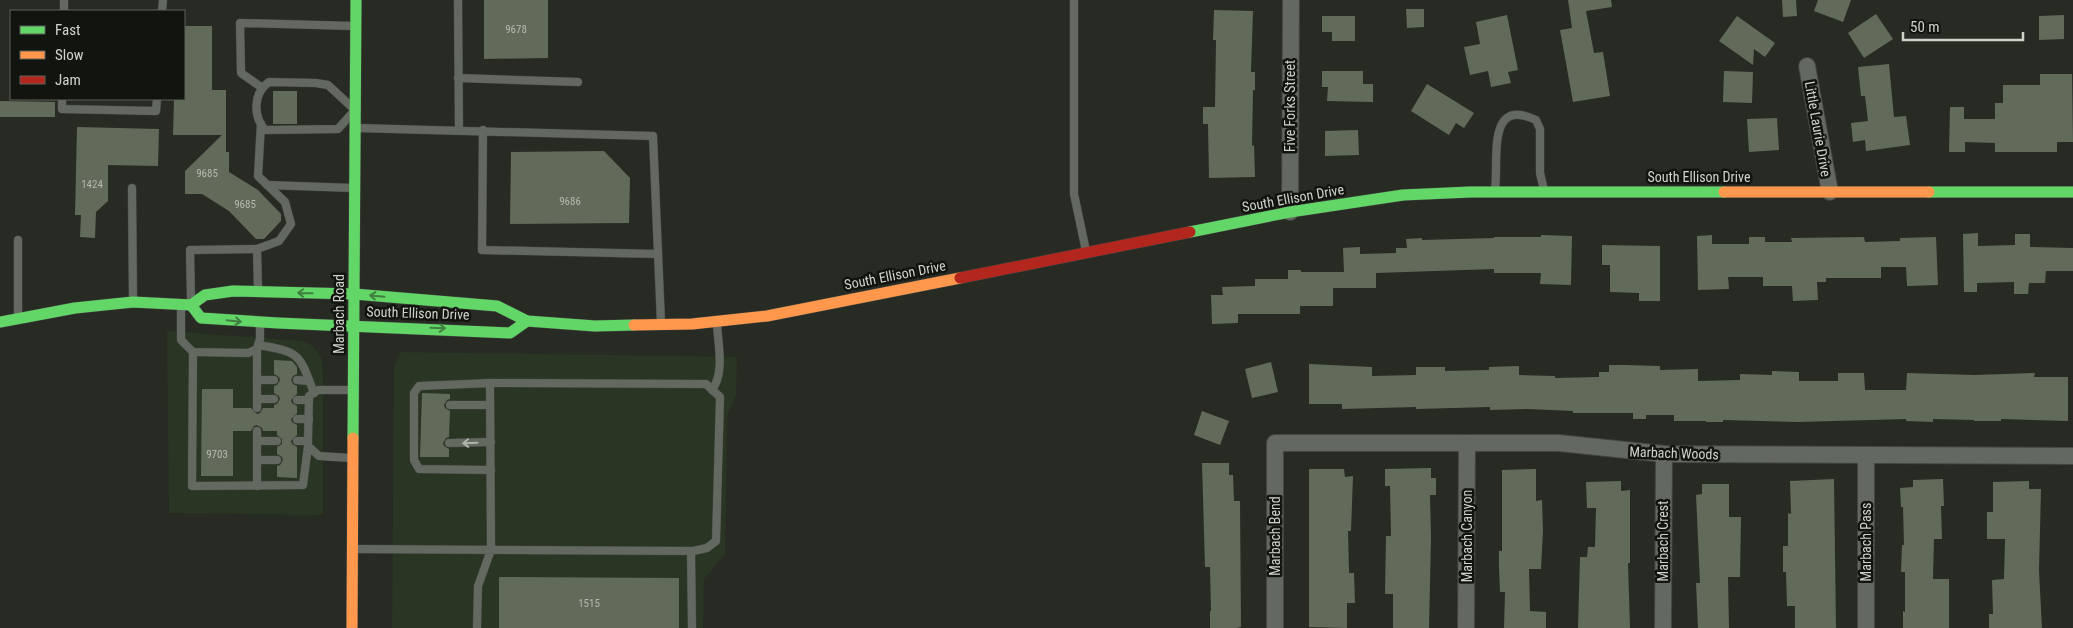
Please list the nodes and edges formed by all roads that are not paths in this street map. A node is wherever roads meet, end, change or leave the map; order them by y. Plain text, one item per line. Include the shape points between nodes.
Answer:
1 (356, 0) edge
2 (458, 0) edge
3 (1074, 0) edge
4 (1291, 0) edge
5 (356, 26) junction
6 (1807, 66) dead end
7 (458, 78) junction
8 (578, 82) dead end
9 (261, 87) junction
10 (62, 100) edge
11 (157, 100) edge
12 (355, 110) junction
13 (263, 127) junction
14 (355, 128) junction
15 (459, 130) junction
16 (483, 130) junction
17 (267, 185) junction
18 (132, 188) dead end
19 (355, 188) junction
20 (1495, 192) junction
21 (1545, 192) junction
22 (1830, 192) junction
23 (2073, 192) edge
24 (1290, 212) junction
25 (18, 240) dead end
26 (257, 249) junction
27 (1086, 253) junction
28 (658, 254) junction
29 (354, 294) junction
30 (259, 300) junction
31 (133, 302) junction
32 (186, 305) junction
33 (18, 318) junction
34 (526, 321) junction
35 (717, 321) junction
36 (0, 322) edge
37 (260, 324) junction
38 (354, 325) junction
39 (661, 325) junction
40 (258, 347) junction
41 (193, 352) junction
42 (257, 380) junction
43 (274, 380) dead end
44 (297, 380) dead end
45 (309, 381) junction
46 (490, 383) junction
47 (353, 390) junction
48 (712, 390) junction
49 (312, 396) junction
50 (257, 399) junction
51 (274, 399) dead end
52 (297, 400) dead end
53 (450, 405) dead end
54 (490, 405) junction
55 (257, 408) dead end
56 (297, 419) dead end
57 (309, 419) junction
58 (257, 431) dead end
59 (257, 441) junction
60 (276, 441) dead end
61 (297, 441) dead end
62 (491, 442) junction
63 (449, 443) dead end
64 (1275, 443) joint
65 (1467, 443) junction
66 (308, 444) junction
67 (1664, 454) junction
68 (1866, 456) junction
69 (2073, 456) edge
70 (353, 458) junction
71 (257, 460) junction
72 (276, 460) dead end
73 (297, 460) dead end
74 (306, 460) junction
75 (491, 470) junction
76 (257, 486) junction
77 (352, 549) junction
78 (491, 550) junction
79 (691, 551) junction
80 (352, 628) edge
81 (477, 628) edge
82 (692, 628) edge
83 (1274, 628) edge
84 (1466, 628) edge
85 (1664, 628) edge
86 (1866, 628) edge

1 - 5 street, Marbach Road
2 - 7 lane
3 - 27 lane via 1074,194
4 - 24 street, Five Forks Street
5 - 9 lane via 240,24 241,73
5 - 12 street, Marbach Road
6 - 22 street, Little Laurie Drive
7 - 8 lane
7 - 15 lane
9 - 12 lane via 269,82 328,85
9 - 13 lane via 256,112
10 - 11 lane via 62,109 156,111
12 - 13 lane via 338,129
12 - 14 street, Marbach Road
13 - 17 lane via 258,176
14 - 15 lane
14 - 19 street, Marbach Road
15 - 16 lane
16 - 28 lane via 653,136
16 - 28 lane via 482,250
17 - 19 lane
17 - 26 lane via 285,202 291,224 279,241
18 - 31 lane
19 - 29 street, Marbach Road
20 - 21 street, South Ellison Drive
20 - 21 lane via 1497,133 1501,122 1513,114 1524,114 1536,120 1540,129 1540,172
20 - 24 street, South Ellison Drive via 1403,195
21 - 22 street, South Ellison Drive
22 - 23 street, South Ellison Drive
24 - 27 street, South Ellison Drive
25 - 33 lane
26 - 30 lane
26 - 32 lane via 190,250
27 - 35 street, South Ellison Drive via 768,316
28 - 39 lane
29 -> 30 street, South Ellison Drive
34 -> 29 street, South Ellison Drive via 497,306
29 - 38 street, Marbach Road
30 - 32 street, South Ellison Drive via 233,291 205,295
30 - 37 street
31 - 32 street
31 - 33 street
32 -> 37 street, South Ellison Drive via 201,318
32 - 41 lane via 181,340
33 - 36 street
38 -> 34 street, South Ellison Drive via 510,333
34 - 39 street, South Ellison Drive via 594,326
35 - 39 street, South Ellison Drive
35 - 48 lane via 720,370
37 - 38 street, South Ellison Drive
37 - 40 lane
38 - 47 street, Marbach Road
40 - 41 lane via 248,353
40 - 42 lane
40 - 45 lane via 293,353 300,358
41 - 76 lane via 192,486
42 - 43 lane
42 - 50 lane
44 - 45 lane
45 - 49 lane
46 - 48 lane via 706,384
46 - 54 lane
46 - 75 lane via 419,386 414,393 418,405 414,460 419,469
47 - 49 lane via 318,390
47 - 70 street, Marbach Road
48 - 79 lane via 720,397 716,541 707,548
49 - 52 lane
49 - 57 lane
50 - 51 lane
50 - 55 lane
53 - 54 lane
54 - 62 lane
56 - 57 lane
57 - 66 lane
58 - 59 lane
59 - 60 lane
59 - 71 lane
61 - 66 lane
62 -> 63 lane
62 - 75 lane
64 - 65 street, Marbach Woods
64 - 83 street, Marbach Bend
65 - 67 street, Marbach Woods via 1558,443
65 - 84 street, Marbach Canyon
66 - 70 lane via 319,456
66 - 74 lane
67 - 68 street, Marbach Woods
67 - 85 street, Marbach Crest
68 - 69 street, Marbach Woods
68 - 86 street, Marbach Pass
70 - 77 street, Marbach Road
71 - 72 lane
71 - 76 lane
73 - 74 lane
74 - 76 lane via 303,486
75 - 78 lane
77 - 78 lane
77 - 80 street, Marbach Road
78 - 79 lane
78 - 81 lane via 478,586
79 - 82 lane

